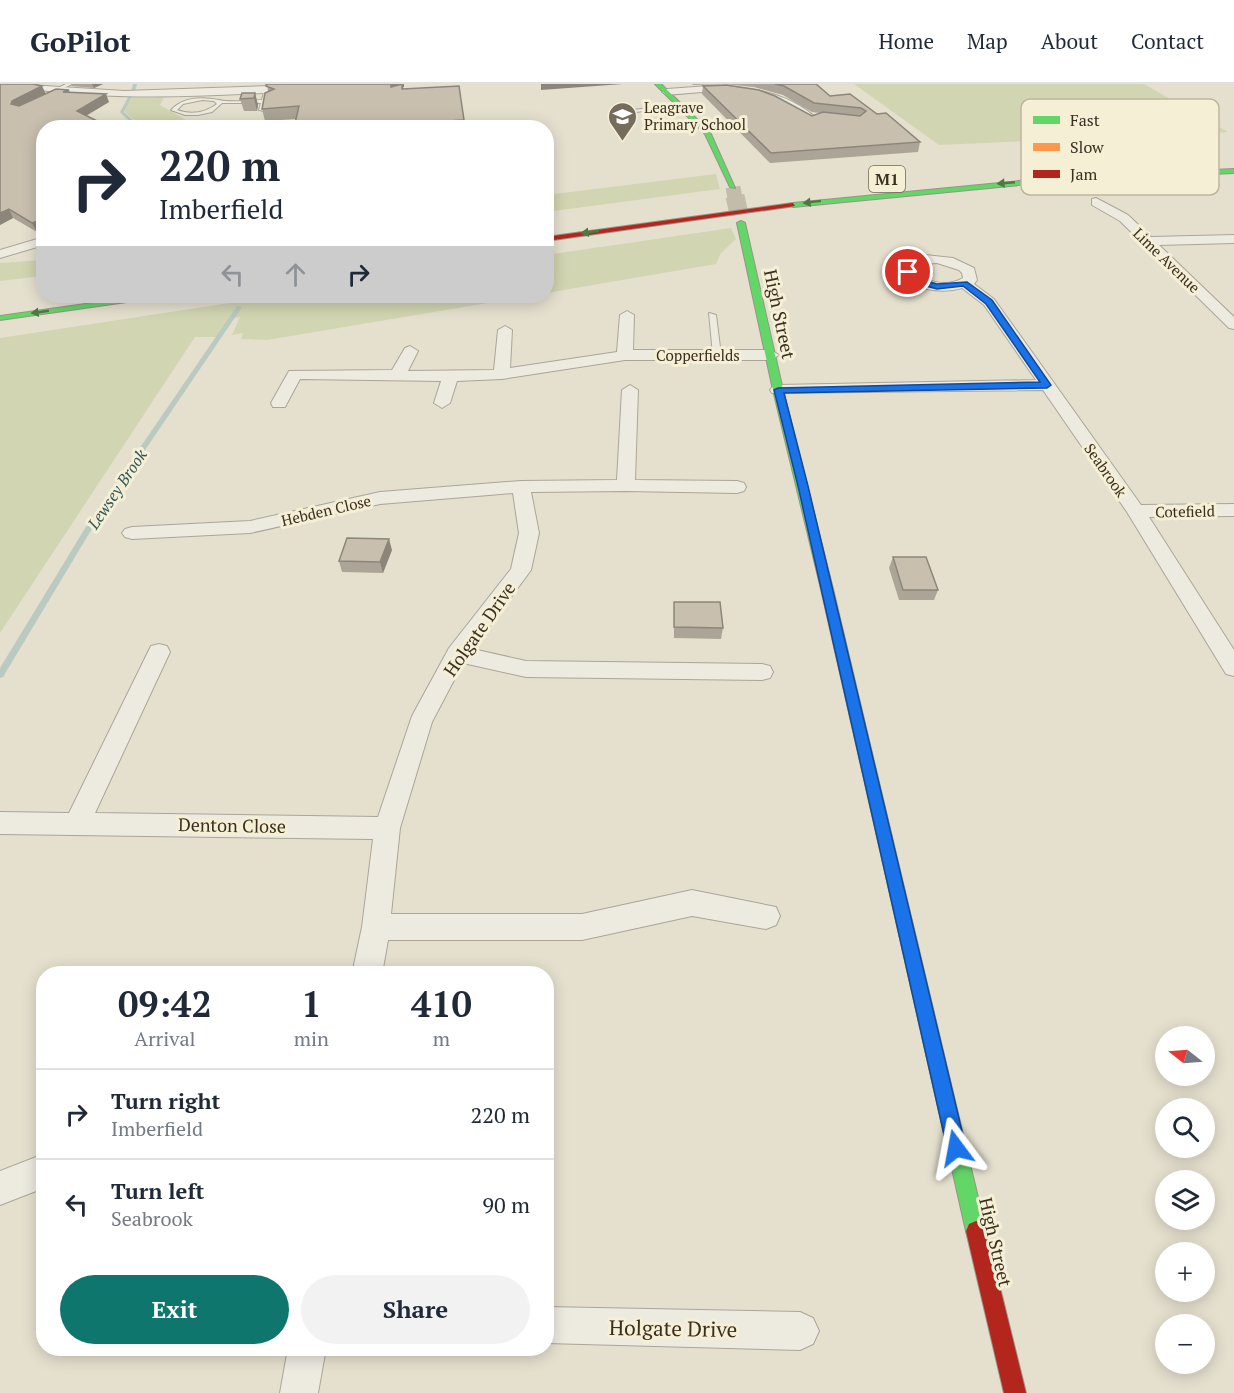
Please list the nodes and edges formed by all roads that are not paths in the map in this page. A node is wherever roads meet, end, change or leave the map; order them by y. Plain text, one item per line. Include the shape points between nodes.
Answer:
1 (19, 84) edge
2 (70, 84) edge
3 (314, 87) edge
4 (662, 88) edge
5 (266, 91) edge
6 (54, 93) junction
7 (273, 101) edge
8 (218, 102) junction
9 (682, 105) junction
10 (261, 110) edge
11 (636, 110) dead end
12 (813, 118) edge
13 (1219, 171) edge
14 (1234, 172) edge
15 (1021, 182) edge
16 (747, 195) dead end
17 (1096, 202) dead end
18 (741, 223) tunnel mouth
19 (554, 238) edge
20 (1234, 239) edge
21 (1149, 241) junction
22 (36, 244) edge
23 (0, 254) edge
24 (964, 284) dead end
25 (106, 303) edge
26 (627, 315) dead end
27 (712, 315) dead end
28 (0, 318) edge
29 (1234, 325) edge
30 (505, 330) dead end
31 (410, 351) dead end
32 (625, 355) junction
33 (717, 355) junction
34 (771, 355) junction
35 (502, 374) junction
36 (398, 375) junction
37 (450, 376) junction
38 (1047, 385) junction
39 (630, 390) dead end
40 (778, 390) junction
41 (442, 402) dead end
42 (279, 404) dead end
43 (626, 485) junction
44 (737, 487) dead end
45 (521, 488) junction
46 (1234, 510) edge
47 (1136, 511) junction
48 (132, 534) dead end
49 (159, 652) dead end
50 (457, 654) junction
51 (1234, 668) edge
52 (762, 672) dead end
53 (0, 823) edge
54 (77, 823) junction
55 (387, 828) junction
56 (766, 916) dead end
57 (376, 927) junction
58 (369, 966) edge
59 (36, 1174) edge
60 (0, 1188) edge
61 (554, 1325) edge
62 (800, 1331) dead end
63 (305, 1356) edge
64 (298, 1393) edge
65 (1015, 1393) edge

1 - 6 street
2 - 6 lane
3 - 5 street
4 - 9 main road
4 - 12 street via 754,87 788,98
5 - 6 street
5 - 7 lane
5 - 8 lane
5 - 10 lane
8 - 8 lane via 215,109 203,112 174,110 188,101
9 - 11 lane
9 - 16 main road via 708,132 728,193
14 -> 13 main road, M1
15 -> 19 main road, M1 via 735,211
17 - 21 street, Lime Avenue via 1124,218
18 - 34 main road, High Street
20 - 21 street
21 - 29 street, Lime Avenue
22 - 23 street
24 - 38 street, Seabrook via 989,302
25 -> 28 main road
26 - 32 street
27 - 33 lane
30 - 35 street
31 - 36 street
32 - 33 street, Copperfields
32 - 35 street, Copperfields
33 - 34 street, Copperfields
34 - 40 main road, High Street
35 - 37 street, Copperfields
36 - 37 street, Copperfields
36 - 42 street, Copperfields via 298,368
37 - 41 street
38 - 40 street
38 - 47 street, Seabrook
39 - 43 street
40 - 65 main road, High Street
43 - 44 street
43 - 45 street
45 - 48 street, Hebden Close via 380,498 250,527
45 - 50 street, Holgate Drive via 529,533 521,570
46 - 47 street, Cotefield
47 - 51 street, Seabrook
49 - 54 street
50 - 52 street via 526,669
50 - 55 street, Holgate Drive via 420,722
53 - 54 street, Denton Close
54 - 55 street, Denton Close
55 - 57 street, Holgate Drive
56 - 57 street via 692,903 582,927
57 - 58 street, Holgate Drive
59 - 60 street
61 - 62 street, Holgate Drive
63 - 64 street

